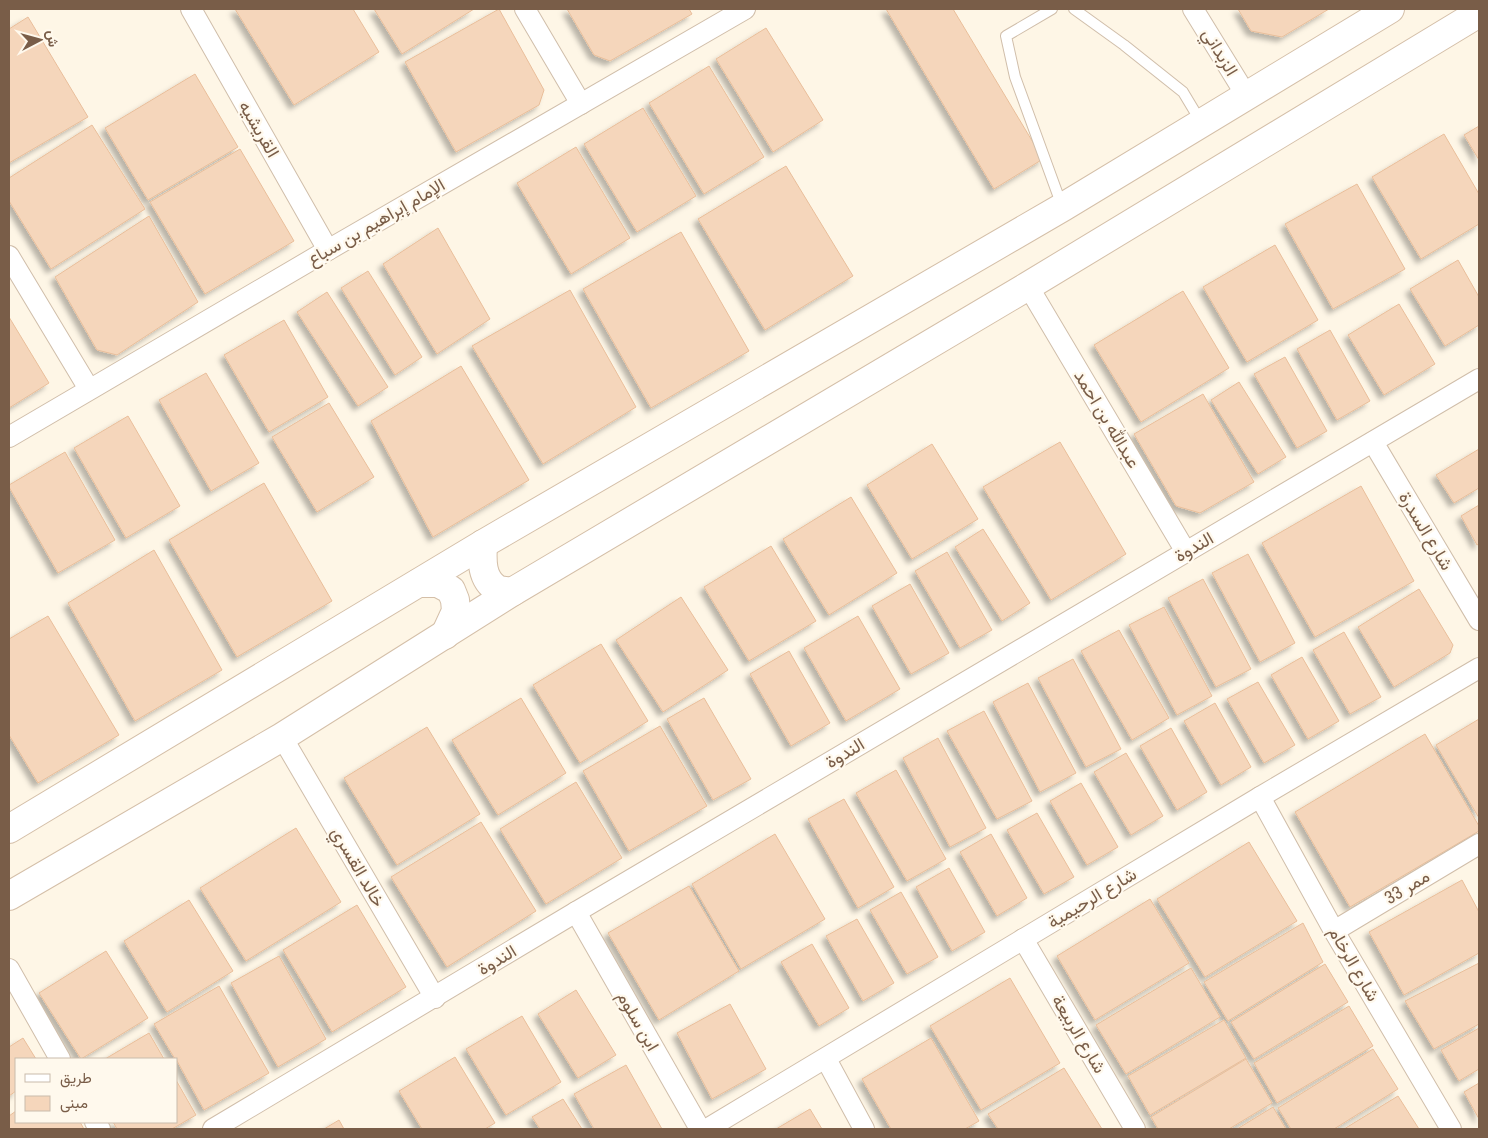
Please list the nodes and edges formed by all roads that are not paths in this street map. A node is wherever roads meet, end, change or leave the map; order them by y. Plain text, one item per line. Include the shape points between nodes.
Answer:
1 (191, 9) edge
2 (524, 9) edge
3 (745, 9) edge
4 (1052, 9) edge
5 (1074, 9) edge
6 (1193, 9) edge
7 (1390, 9) edge
8 (1479, 13) edge
9 (1246, 95) junction
10 (581, 104) junction
11 (1202, 123) junction
12 (1063, 208) junction
13 (328, 250) junction
14 (9, 256) edge
15 (1028, 286) junction
16 (1479, 379) edge
17 (90, 389) junction
18 (9, 437) edge
19 (1373, 442) junction
20 (483, 544) junction
21 (1186, 552) junction
22 (419, 584) junction
23 (512, 592) junction
24 (1479, 620) edge
25 (445, 635) junction
26 (1479, 668) edge
27 (282, 736) junction
28 (1260, 797) junction
29 (9, 829) edge
30 (1479, 844) edge
31 (9, 896) edge
32 (576, 912) junction
33 (1334, 931) junction
34 (1023, 940) junction
35 (9, 969) edge
36 (435, 998) junction
37 (59, 1058) edge
38 (826, 1059) junction
39 (213, 1129) edge
40 (700, 1129) edge
41 (706, 1129) edge
42 (864, 1129) edge
43 (1135, 1129) edge
44 (1451, 1129) edge

1 - 13 street, القريشيه
2 - 10 street
3 - 10 street, الإمام إبراهيم بن سباع
4 - 12 lane via 1006,36 1014,77
5 - 11 lane via 1183,92
6 - 9 street, الزبداني
7 - 9 street
8 - 15 street
9 - 11 street
10 - 13 street, الإمام إبراهيم بن سباع
11 - 12 street
12 - 20 street
13 - 17 street, الإمام إبراهيم بن سباع
14 - 17 street
15 - 21 street, عبدالله بن احمد
15 - 23 street
16 - 19 street, الندوة
17 - 18 street, الإمام إبراهيم بن سباع
19 - 21 street, الندوة
19 - 24 street, شارع السدرة
20 - 22 street
20 - 23 street via 482,563 488,581 498,589
21 - 32 street, الندوة
22 - 25 street via 438,583 451,590 456,611
22 - 29 street
23 - 25 street
25 - 27 street
26 - 28 street, شارع الرحيمية
27 - 31 street
27 - 36 street, خالد القسري
28 - 33 street, شارع الرخام
28 - 34 street, شارع الرحيمية
30 - 33 street, ممر 33
32 - 36 street, الندوة
32 - 40 street, ابن سلوم
33 - 44 street, شارع الرخام
34 - 38 street, شارع الرحيمية
34 - 43 street, شارع الربيعة
35 - 37 street
36 - 39 street, الندوة
38 - 41 street, شارع الرحيمية
38 - 42 street

